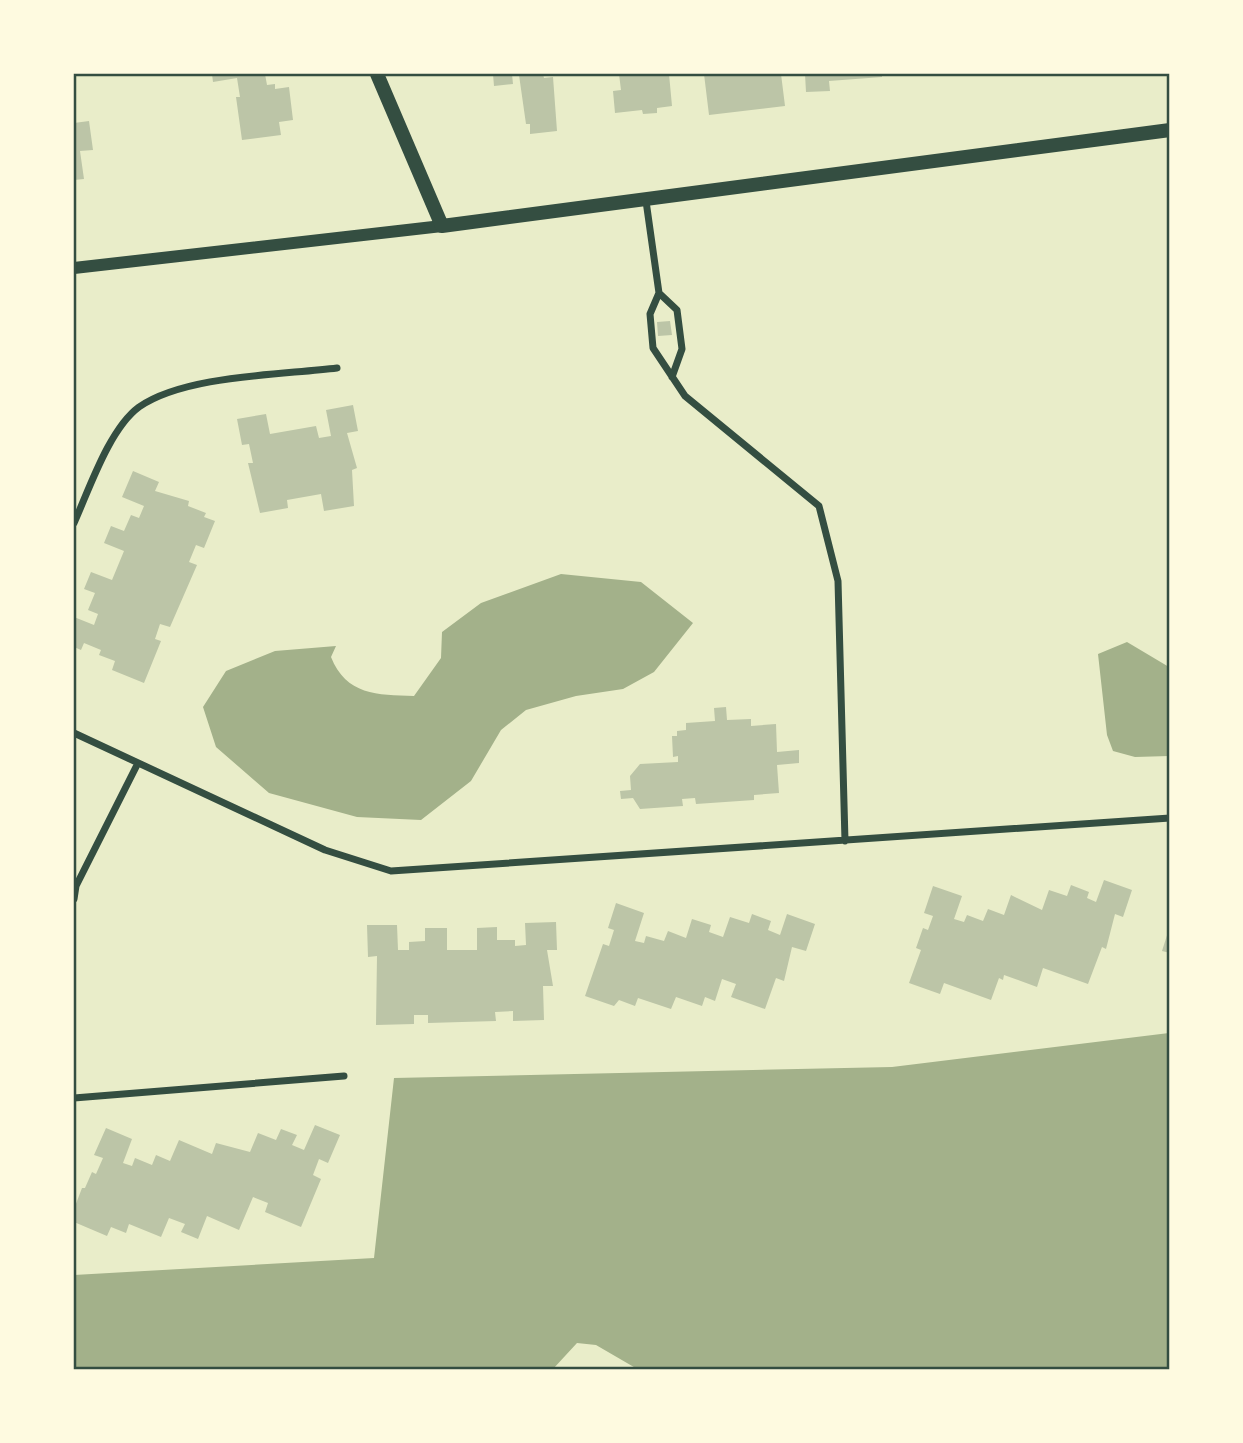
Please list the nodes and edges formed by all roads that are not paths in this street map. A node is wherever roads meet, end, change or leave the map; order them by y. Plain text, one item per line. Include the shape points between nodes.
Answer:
1 (377, 74) edge
2 (1170, 130) edge
3 (646, 201) junction
4 (442, 226) junction
5 (74, 268) edge
6 (659, 293) junction
7 (337, 368) dead end
8 (672, 377) junction
9 (74, 523) edge
10 (74, 733) edge
11 (138, 763) junction
12 (1170, 818) edge
13 (845, 841) junction
14 (74, 899) edge
15 (344, 1076) dead end
16 (74, 1086) edge
17 (74, 1098) edge

1 - 4 main road
2 - 3 main road
3 - 4 main road
3 - 6 street
4 - 5 street
6 - 8 street via 650,314 653,348
6 - 8 street via 677,310 682,349
7 - 9 street via 184,386 138,408 114,437
8 - 13 street via 685,396 819,506 838,580
10 - 11 street
11 - 13 street via 326,850 391,871
11 - 14 street via 76,886
12 - 13 street
15 - 17 street
16 - 17 street

